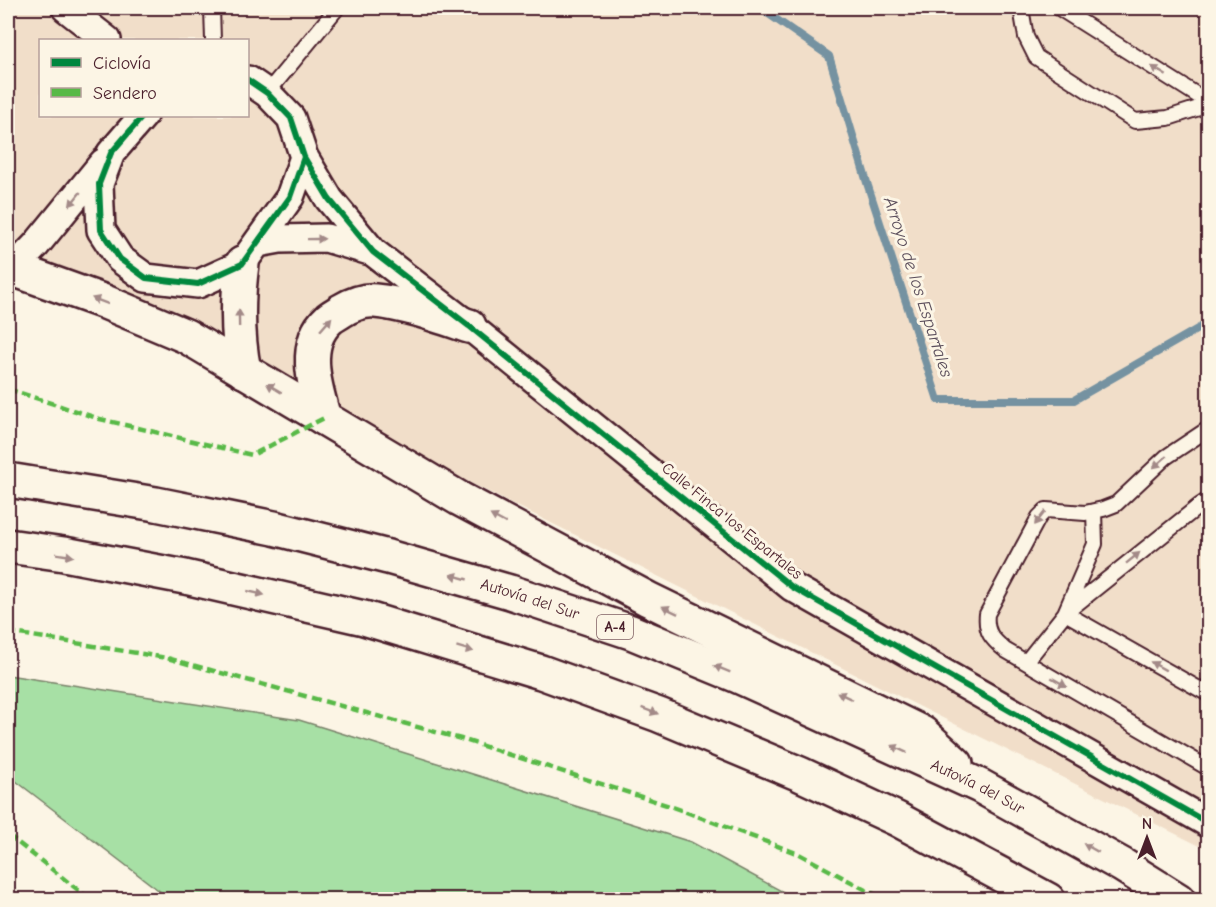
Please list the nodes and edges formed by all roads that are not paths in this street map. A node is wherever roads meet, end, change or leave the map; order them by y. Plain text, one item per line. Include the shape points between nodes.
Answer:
1 (66, 8) edge
2 (212, 8) edge
3 (337, 8) edge
4 (1021, 8) edge
5 (1059, 8) edge
6 (106, 39) edge
7 (213, 39) edge
8 (257, 86) edge
9 (1209, 103) edge
10 (141, 117) edge
11 (111, 153) junction
12 (304, 157) junction
13 (373, 252) junction
14 (250, 254) junction
15 (10, 269) edge
16 (469, 326) junction
17 (244, 371) junction
18 (324, 418) junction
19 (1209, 429) edge
20 (8, 480) edge
21 (1209, 500) edge
22 (1094, 511) junction
23 (8, 546) edge
24 (1065, 614) junction
25 (1026, 662) junction
26 (1209, 694) edge
27 (1209, 768) edge
28 (980, 786) junction
29 (1209, 823) edge
30 (978, 861) junction
31 (1009, 900) edge
32 (1048, 900) edge
33 (1178, 900) edge

1 - 6 street
2 - 7 lane
3 - 8 lane
4 - 9 lane via 1026,36 1036,57 1135,121 1168,118
9 -> 5 lane
8 - 12 street, Calle Finca los Espartales via 291,118
10 - 11 street
11 - 14 street via 99,184 101,230 120,259 146,278 198,284
11 -> 15 street via 36,245
12 - 13 street, Calle Finca los Espartales via 329,199
12 - 14 street via 290,197
14 -> 13 street, Calle Finca los Espartales via 280,239 326,238
13 - 16 street, Calle Finca los Espartales
17 -> 14 highway via 238,321 239,281
17 -> 15 highway via 186,336
18 -> 16 highway via 311,358 316,336 328,319 351,305 374,301
16 - 29 street, Calle Finca los Espartales via 792,587
18 -> 17 highway
28 -> 18 highway via 922,733 648,599 460,499
19 -> 22 lane via 1166,457 1116,504
28 -> 20 highway, Autovía del Sur / A-4 via 738,675 631,632 510,592 274,528
24 -> 21 lane
22 - 24 lane via 1095,544
22 -> 25 lane via 1046,510 987,614 990,635
23 -> 30 highway via 185,577 364,618 541,672 659,715 800,774
24 - 25 lane
26 -> 24 lane
25 -> 27 lane
33 -> 28 highway, Autovía del Sur / A-4
30 - 31 highway
30 - 32 highway

